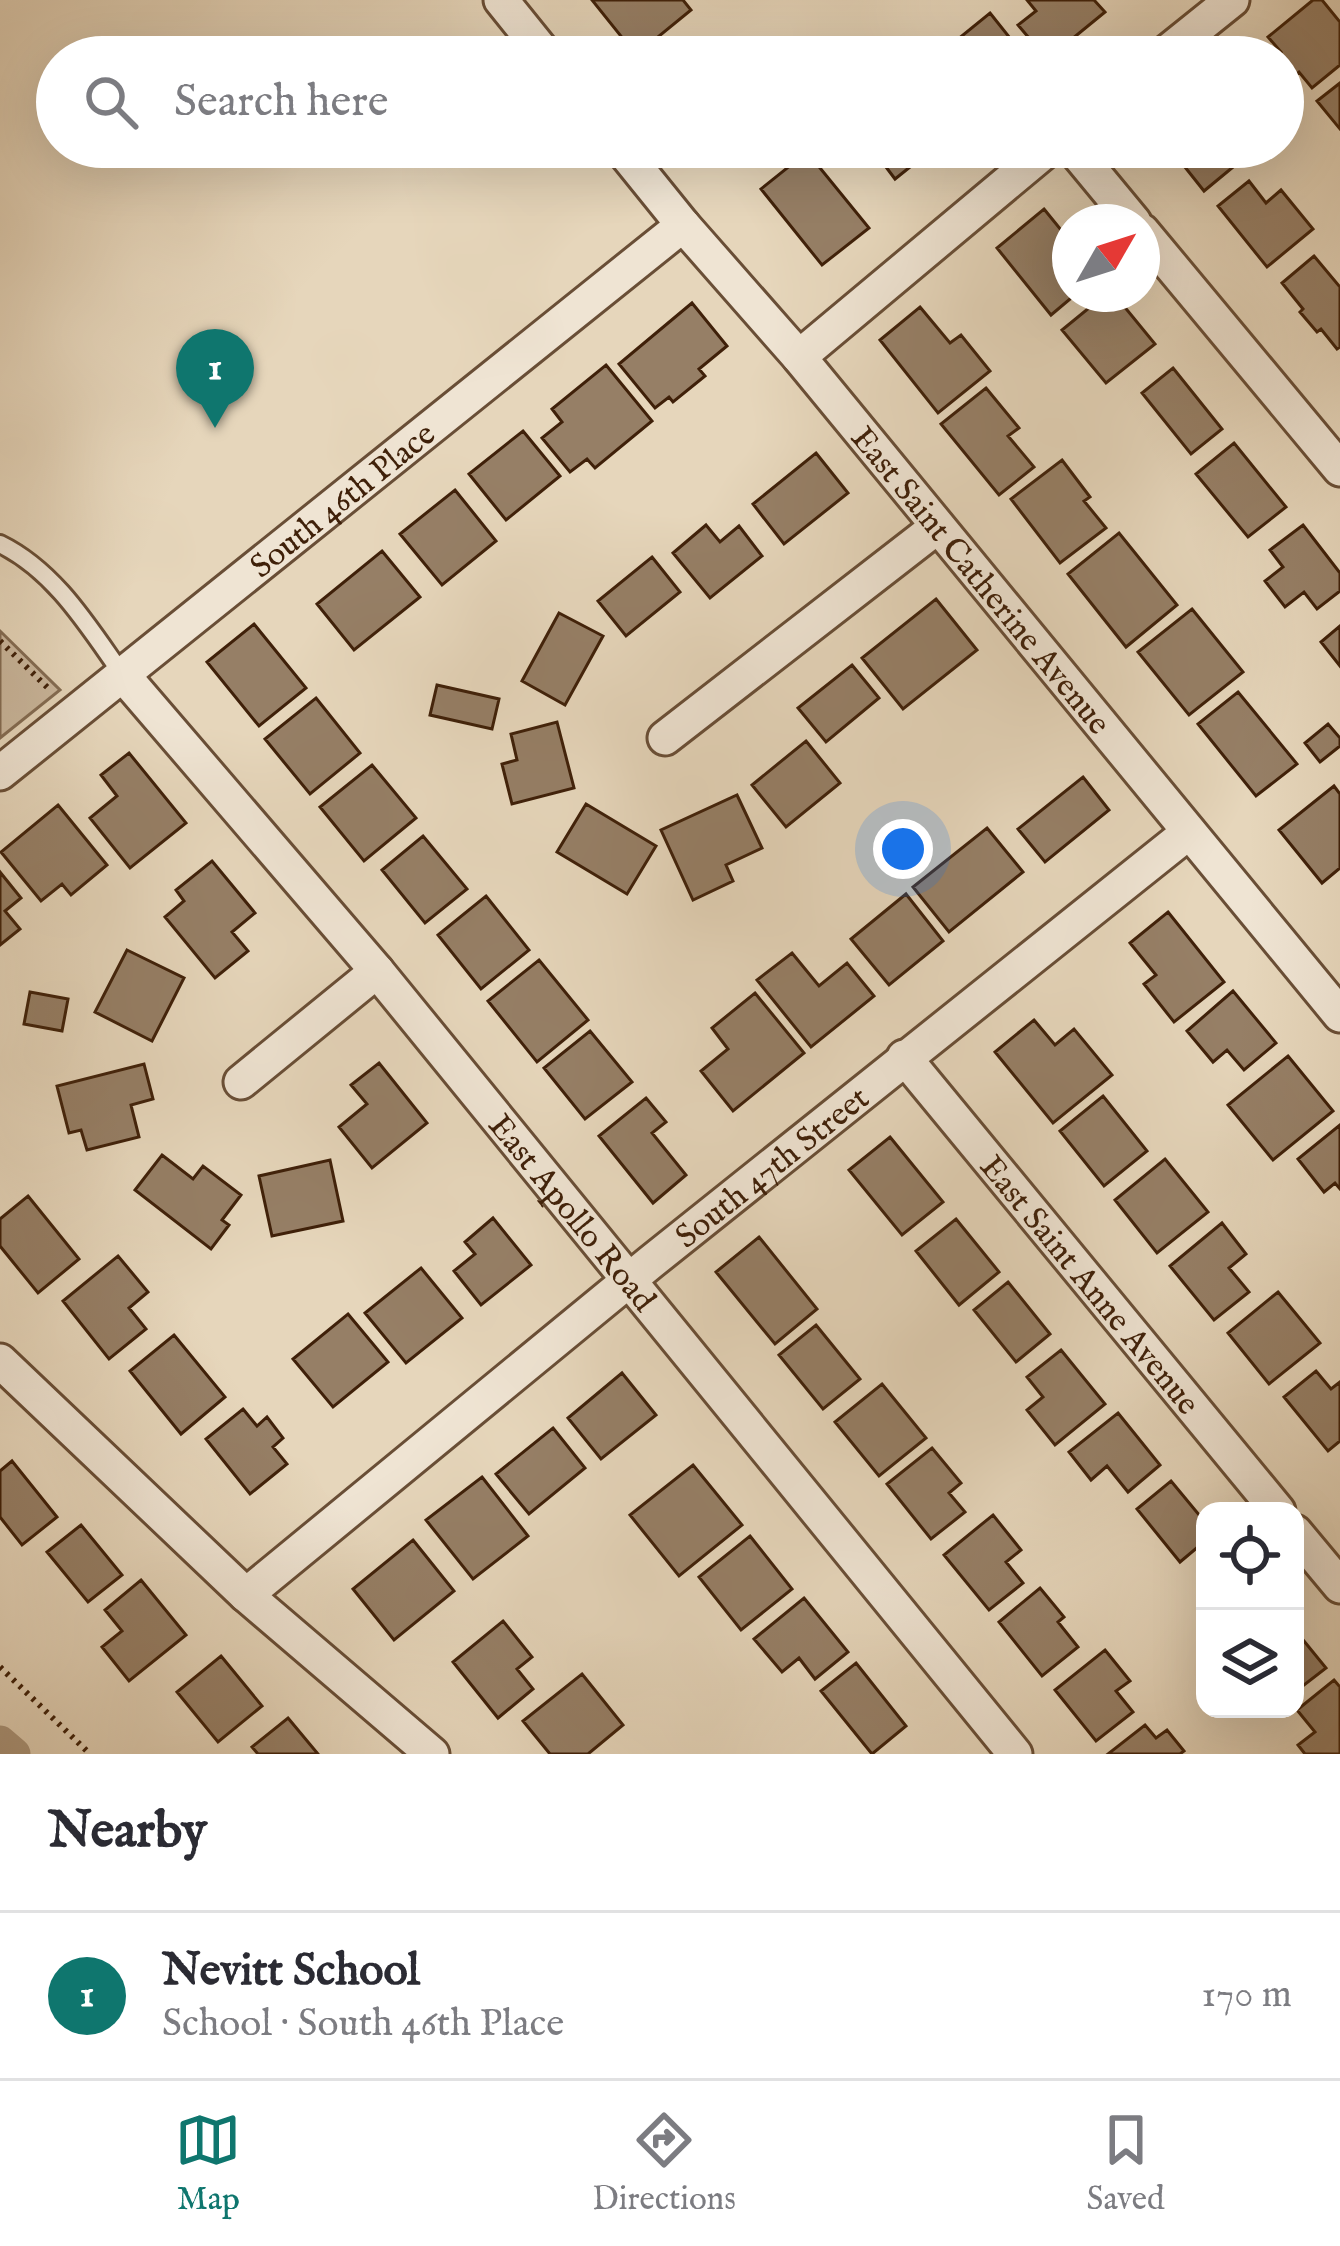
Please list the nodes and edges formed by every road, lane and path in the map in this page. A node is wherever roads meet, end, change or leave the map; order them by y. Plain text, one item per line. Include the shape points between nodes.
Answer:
1 (501, 0) edge
2 (1232, 0) edge
3 (530, 36) edge
4 (1187, 36) edge
5 (637, 168) edge
6 (1025, 168) edge
7 (1090, 168) edge
8 (1120, 204) edge
9 (683, 225) junction
10 (1160, 253) edge
11 (799, 357) junction
12 (1340, 470) edge
13 (937, 527) junction
14 (0, 544) edge
15 (0, 641) edge
16 (122, 674) junction
17 (51, 691) dead end
18 (665, 738) dead end
19 (0, 773) edge
20 (1189, 832) junction
21 (377, 971) junction
22 (1340, 1015) edge
23 (904, 1057) junction
24 (241, 1082) dead end
25 (628, 1281) junction
26 (0, 1361) edge
27 (1271, 1502) edge
28 (1304, 1543) edge
29 (1340, 1586) edge
30 (247, 1594) junction
31 (0, 1667) edge
32 (90, 1754) edge
33 (432, 1754) edge
34 (1016, 1754) edge

1 - 3 street
2 - 4 street
5 - 9 street, East Saint Catherine Avenue
6 - 11 street
7 - 8 street
9 - 11 street, East Saint Catherine Avenue
9 - 16 street, South 46th Place
10 - 12 street
11 - 13 street, East Saint Catherine Avenue
13 - 18 street
13 - 20 street, East Saint Catherine Avenue
14 - 16 lane via 68,597
15 - 17 path
16 - 19 street, South 46th Place
16 - 21 street, East Apollo Road
20 - 22 street, East Saint Catherine Avenue
20 - 23 street, South 47th Street
21 - 24 street
21 - 25 street, East Apollo Road
23 - 25 street, South 47th Street
23 - 27 street, East Saint Anne Avenue
25 - 30 street, South 47th Street
25 - 34 street, East Apollo Road
26 - 30 street
28 - 29 street
30 - 33 street
31 - 32 path

